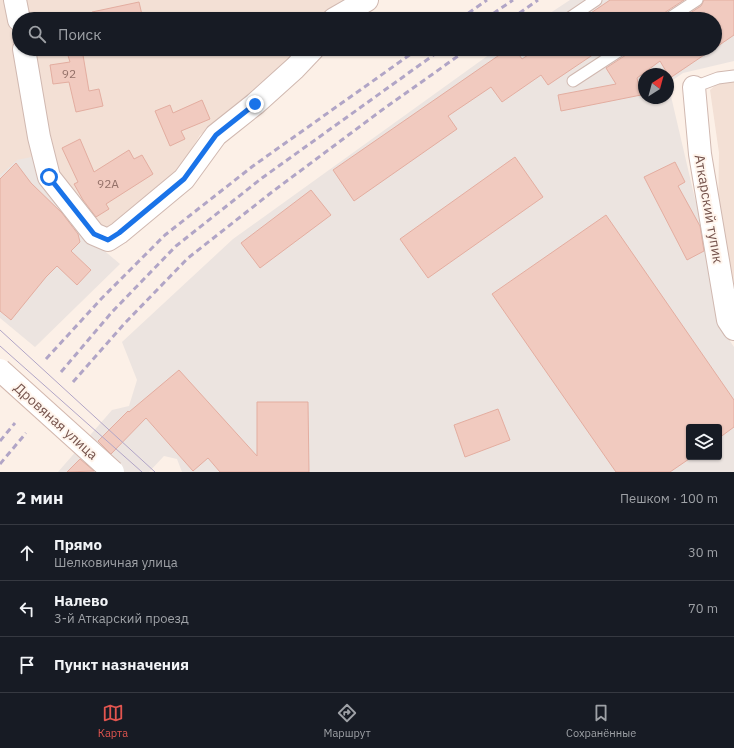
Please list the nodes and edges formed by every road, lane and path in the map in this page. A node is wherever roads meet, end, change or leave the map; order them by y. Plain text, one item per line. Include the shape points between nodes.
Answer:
1 (16, 0) edge
2 (367, 0) edge
3 (596, 0) edge
4 (697, 0) edge
5 (18, 12) edge
6 (346, 12) edge
7 (578, 12) edge
8 (679, 12) edge
9 (25, 56) edge
10 (306, 56) edge
11 (611, 56) edge
12 (734, 76) edge
13 (573, 81) dead end
14 (694, 88) joint
15 (734, 329) edge
16 (0, 370) edge
17 (112, 472) edge

1 - 5 street
2 - 6 street
3 - 7 lane
4 - 8 lane
9 - 10 street via 39,137 49,177 94,234 108,240 184,179 216,135 255,104
11 - 13 lane
12 - 14 lane via 718,78
14 - 15 street, Аткарский тупик via 700,154 728,320
16 - 17 street, Дровяная улица, bridge

